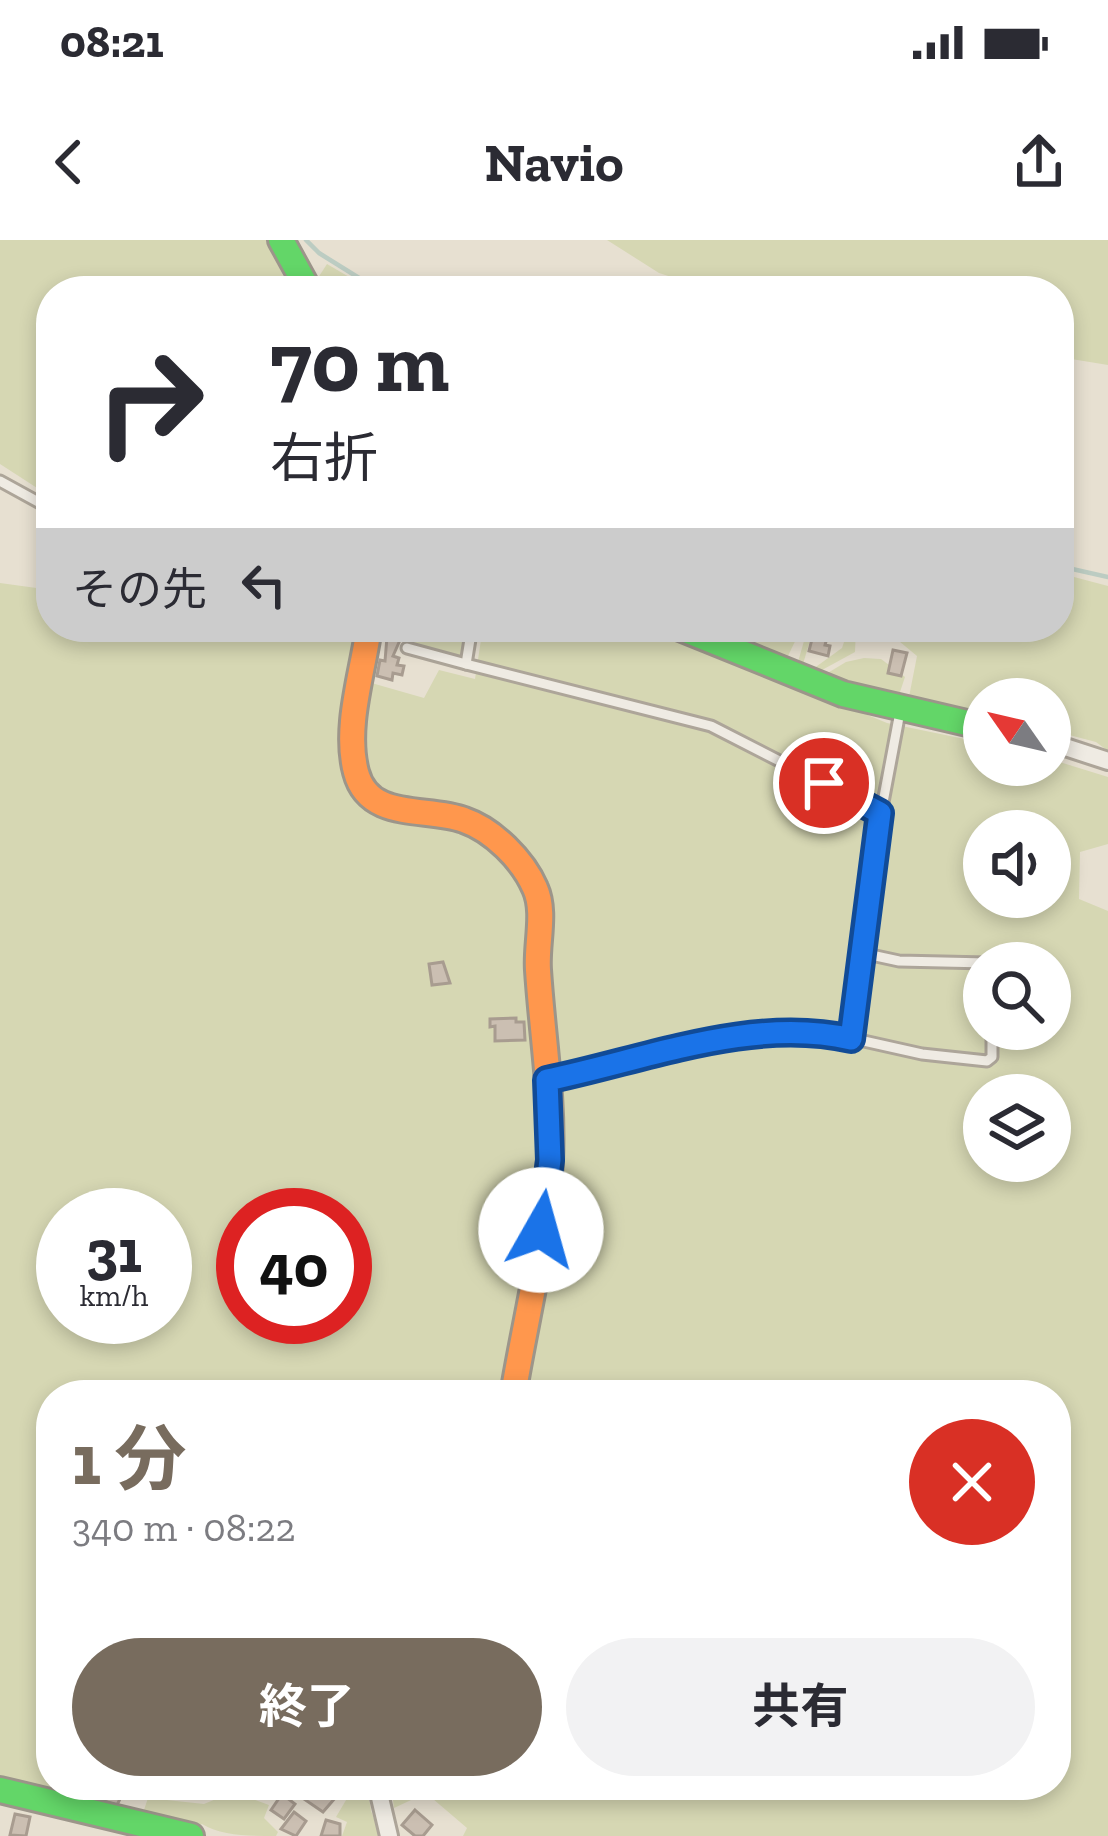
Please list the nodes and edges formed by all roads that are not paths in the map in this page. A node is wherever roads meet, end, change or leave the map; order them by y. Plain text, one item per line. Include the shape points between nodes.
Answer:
1 (280, 240) edge
2 (300, 276) edge
3 (0, 481) edge
4 (36, 501) edge
5 (367, 642) edge
6 (470, 642) edge
7 (715, 642) edge
8 (407, 648) dead end
9 (466, 664) junction
10 (900, 710) junction
11 (963, 724) edge
12 (1071, 749) edge
13 (1108, 761) edge
14 (880, 813) junction
15 (862, 953) junction
16 (963, 962) edge
17 (851, 1039) junction
18 (992, 1050) edge
19 (547, 1080) junction
20 (515, 1380) edge
21 (0, 1790) edge
22 (36, 1799) edge
23 (42, 1800) edge
24 (381, 1800) edge
25 (191, 1836) edge
26 (389, 1836) edge

1 - 2 street
3 - 4 lane
5 - 19 street via 355,743 369,800 464,819 510,854 536,888
6 - 9 lane
7 - 10 street
8 - 9 lane
9 - 14 lane via 711,726
10 - 11 street
10 - 14 lane
12 - 13 street
14 - 15 lane
15 - 16 lane
15 - 17 lane
17 - 18 lane via 987,1061
17 - 19 lane via 810,1029 759,1034
19 - 20 street via 550,1160
21 - 22 street
23 - 25 street
24 - 26 street

